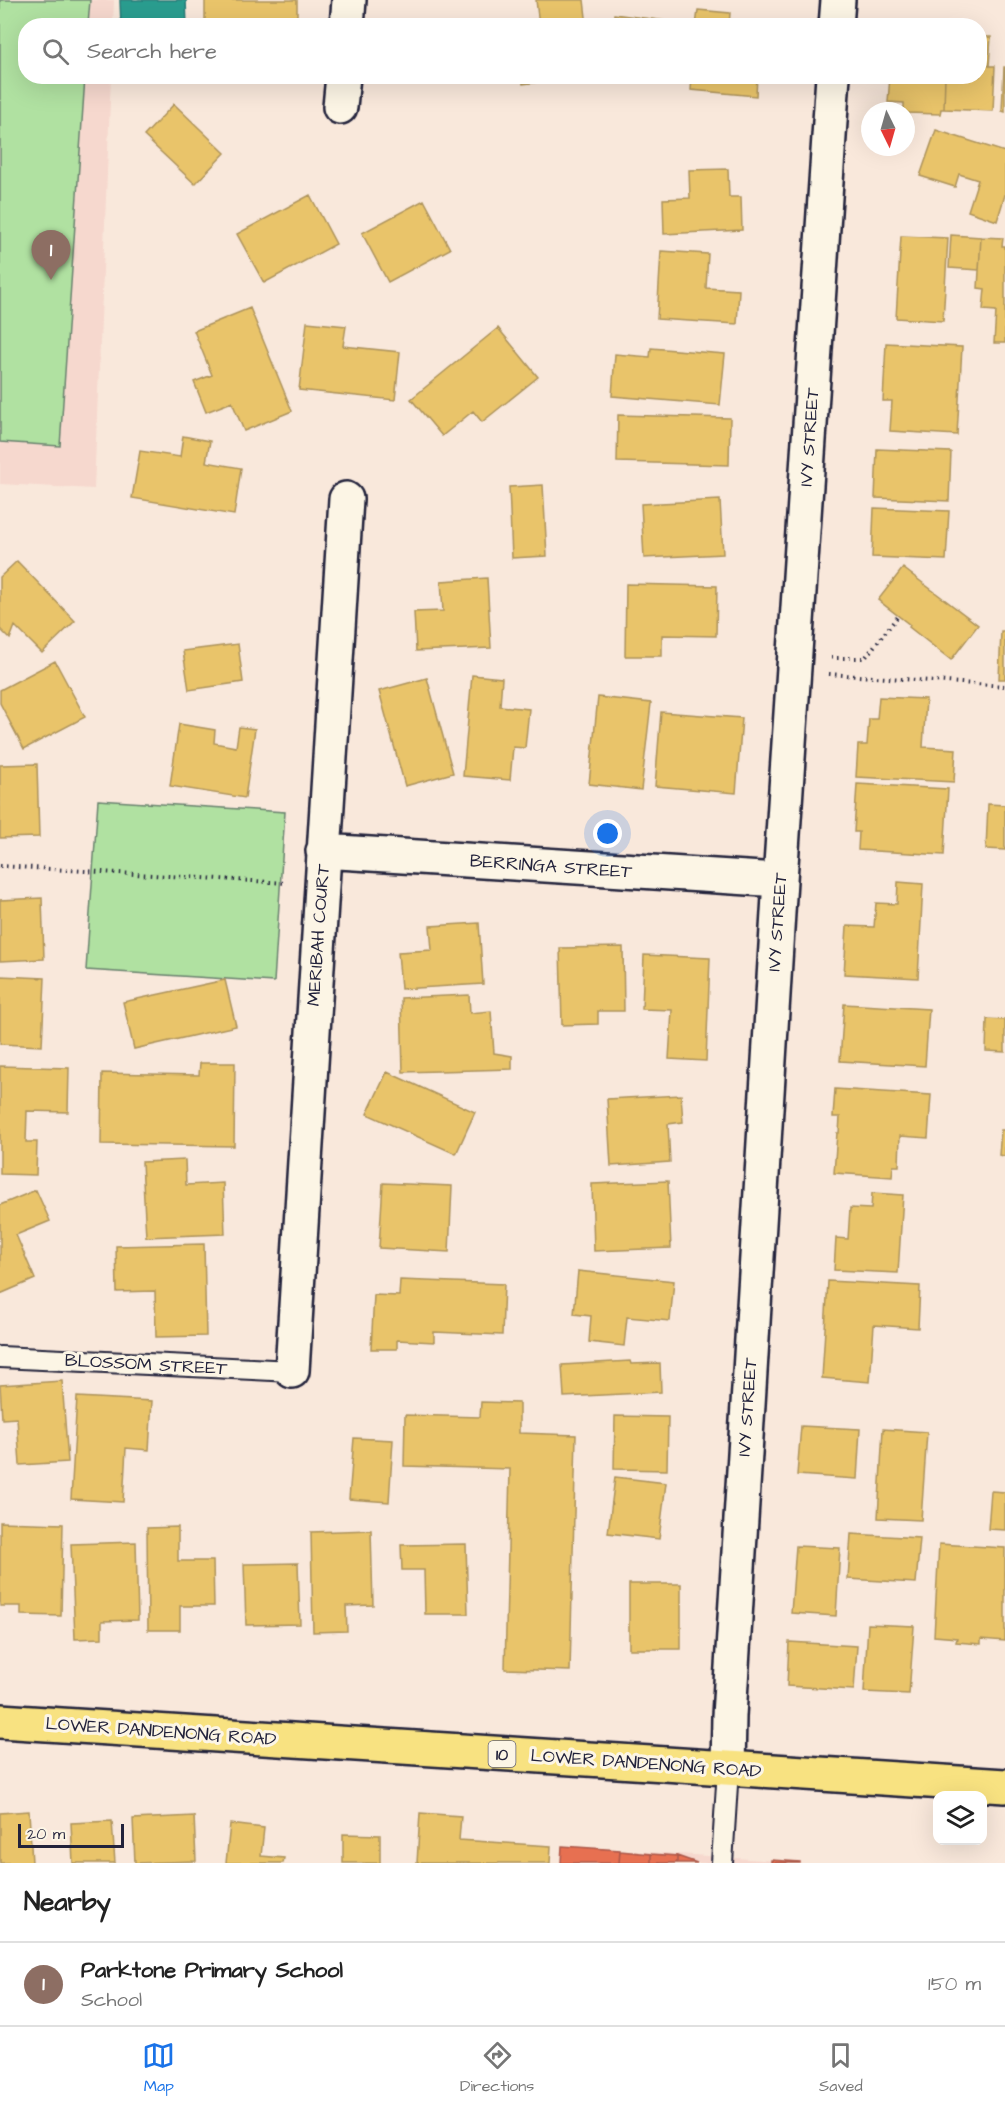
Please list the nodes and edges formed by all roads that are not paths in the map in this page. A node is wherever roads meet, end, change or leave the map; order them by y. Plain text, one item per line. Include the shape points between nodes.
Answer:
1 (349, 0) edge
2 (838, 0) edge
3 (348, 18) edge
4 (837, 18) edge
5 (831, 84) edge
6 (346, 499) dead end
7 (323, 851) junction
8 (780, 880) junction
9 (0, 1357) edge
10 (292, 1371) joint
11 (0, 1721) edge
12 (728, 1768) junction
13 (1005, 1786) edge
14 (722, 1863) edge

1 - 3 street
2 - 4 street
5 - 8 street, IVY STREET
6 - 7 street, MERIBAH COURT
7 - 8 street, BERRINGA STREET
7 - 10 street, MERIBAH COURT
8 - 12 street, IVY STREET
9 - 10 lane, BLOSSOM STREET
11 - 12 highway, LOWER DANDENONG ROAD / 10
12 - 13 highway, LOWER DANDENONG ROAD / 10
12 - 14 lane

